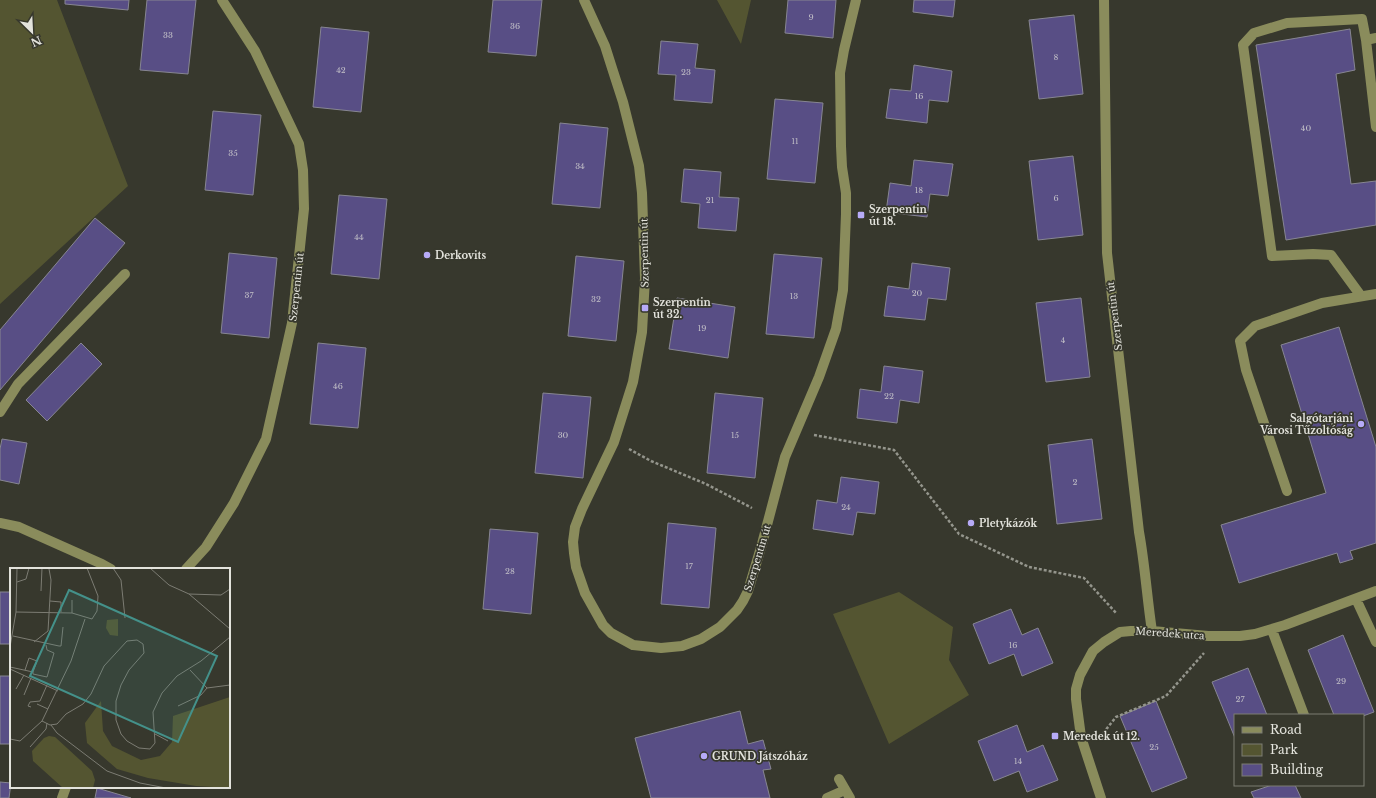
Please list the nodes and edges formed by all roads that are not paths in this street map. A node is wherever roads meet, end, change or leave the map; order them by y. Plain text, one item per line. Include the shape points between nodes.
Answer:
1 (222, 0) edge
2 (584, 0) edge
3 (856, 0) edge
4 (1104, 0) edge
5 (1376, 38) edge
6 (1366, 40) junction
7 (1376, 127) edge
8 (125, 274) dead end
9 (1376, 294) edge
10 (1361, 296) junction
11 (0, 412) edge
12 (1287, 491) dead end
13 (0, 523) edge
14 (109, 568) edge
15 (187, 568) edge
16 (1376, 591) edge
17 (1356, 599) junction
18 (1272, 630) junction
19 (1152, 631) junction
20 (1376, 642) edge
21 (1304, 714) edge
22 (839, 779) dead end
23 (66, 788) edge
24 (848, 794) edge
25 (62, 798) edge
26 (827, 798) edge
27 (1101, 798) edge

1 - 15 street, Szerpentin út via 255,51 299,144 304,209 292,323 266,439 234,503 206,546
2 - 3 street, Szerpentin út via 605,46 623,102 639,166 645,278 642,332 633,382 614,442 575,527 573,542 576,567 589,600 603,626 611,633 633,645 672,648 696,641 720,627 737,610 748,592 781,470 817,383 836,328 841,307 846,214 840,146 840,73
4 - 19 street, Szerpentin út via 1107,253
5 - 6 street
6 - 7 street
6 - 10 street via 1362,19 1287,23 1254,33 1243,45 1272,256 1331,255
8 - 11 street via 18,384
9 - 10 street
10 - 12 street via 1322,303 1255,326 1240,341 1246,370
13 - 14 street via 19,527
16 - 17 street, Meredek utca
17 - 18 street, Meredek utca
17 - 20 street
18 - 19 street, Meredek utca via 1240,636
18 - 21 street
19 - 27 street, Meredek utca via 1115,634 1093,651 1080,675 1076,699 1081,737
22 - 24 street
23 - 25 street
24 - 26 street

